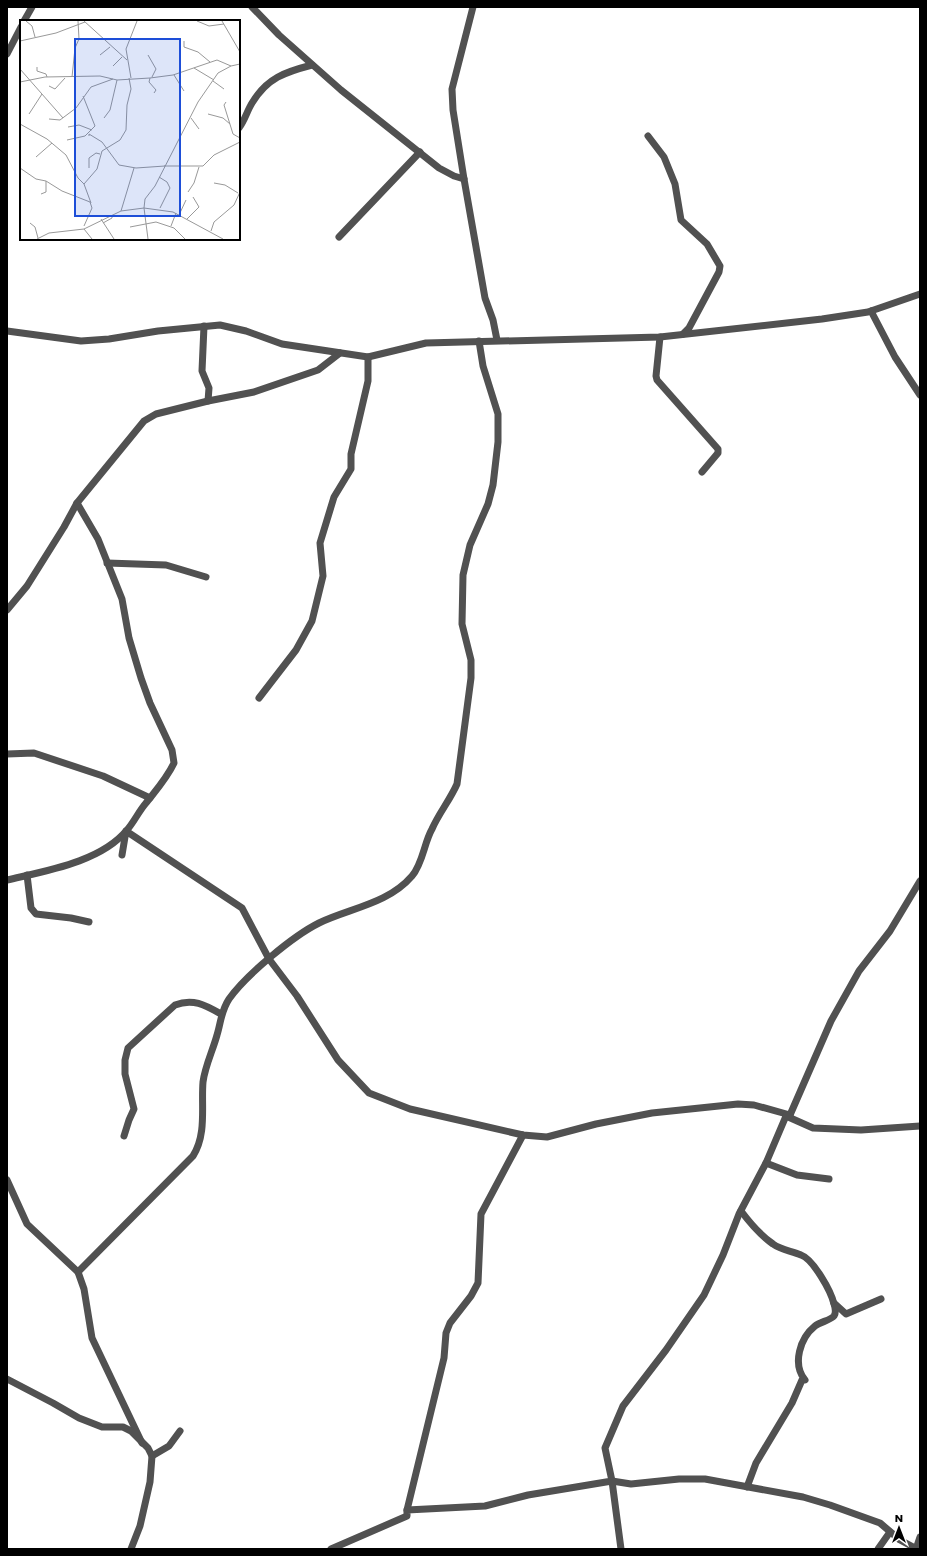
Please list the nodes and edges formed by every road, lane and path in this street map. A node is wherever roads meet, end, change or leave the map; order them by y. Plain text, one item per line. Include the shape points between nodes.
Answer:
1 (32, 7) edge
2 (252, 7) edge
3 (473, 7) edge
4 (25, 20) edge
5 (20, 28) edge
6 (7, 54) edge
7 (312, 65) junction
8 (240, 126) edge
9 (648, 136) dead end
10 (420, 152) junction
11 (464, 179) junction
12 (339, 237) dead end
13 (920, 294) edge
14 (870, 311) junction
15 (204, 326) junction
16 (7, 331) edge
17 (683, 334) junction
18 (660, 337) junction
19 (497, 340) junction
20 (479, 341) junction
21 (340, 353) junction
22 (368, 357) junction
23 (920, 395) edge
24 (208, 401) junction
25 (702, 472) dead end
26 (77, 503) junction
27 (107, 563) junction
28 (206, 577) dead end
29 (7, 610) edge
30 (259, 698) dead end
31 (7, 754) edge
32 (150, 798) junction
33 (126, 831) junction
34 (122, 855) dead end
35 (27, 875) junction
36 (7, 880) edge
37 (920, 881) edge
38 (89, 922) dead end
39 (269, 959) junction
40 (221, 1014) junction
41 (788, 1116) junction
42 (920, 1126) edge
43 (124, 1136) dead end
44 (523, 1136) junction
45 (766, 1163) junction
46 (829, 1179) dead end
47 (7, 1180) edge
48 (741, 1211) junction
49 (78, 1272) junction
50 (881, 1299) dead end
51 (834, 1303) junction
52 (7, 1379) edge
53 (180, 1431) dead end
54 (142, 1443) junction
55 (152, 1456) junction
56 (612, 1481) junction
57 (747, 1487) junction
58 (407, 1510) junction
59 (890, 1532) junction
60 (920, 1537) edge
61 (131, 1549) edge
62 (331, 1549) edge
63 (621, 1549) edge
64 (878, 1549) edge
65 (916, 1549) edge

1 - 4 street
2 - 7 street
3 - 11 street via 452,89
5 - 6 street
7 - 8 street via 281,75 267,83 259,90
7 - 10 street
9 - 17 street via 664,157 675,184 681,220 707,244 720,266 689,328
10 - 11 street via 439,168
10 - 12 street
11 - 19 street via 485,298
13 - 14 street
14 - 17 street via 822,319
14 - 23 street
15 - 16 street via 81,341
15 - 21 street via 220,325 282,344
15 - 24 street via 202,371 209,388
17 - 18 street
18 - 19 street
18 - 25 street via 657,380 718,449 718,453
19 - 20 street
20 - 22 street via 426,343
20 - 39 street via 483,366 498,414 498,442 493,485 488,504 470,545 463,575 462,624 471,660 471,678 457,784 453,795 431,829 413,875 402,886 362,908 318,924
21 - 22 street
21 - 24 street via 318,370 254,392
22 - 30 street via 368,381 351,454 351,469 334,497 320,543 323,576 312,621 296,650
24 - 26 street via 156,414 144,421
26 - 27 street via 98,539
26 - 29 street via 27,586
27 - 28 street via 166,565
27 - 32 street via 122,600 129,638 150,703 174,757 168,775
31 - 32 street via 34,753 103,776
32 - 33 street
33 - 34 street
33 - 35 street via 113,843 90,856 67,866
33 - 39 street via 242,908
35 - 36 street
35 - 38 street via 31,908 36,914
37 - 41 street via 890,931 859,971 831,1022
39 - 40 street via 241,983
39 - 44 street via 338,1060 369,1093 410,1109
40 - 43 street via 199,1003 184,1001 175,1004 128,1048 125,1074 134,1109
40 - 49 street via 218,1033 203,1081 203,1116 199,1146 193,1156
41 - 42 street via 812,1128 820,1129 861,1130
41 - 44 street via 754,1105 738,1104 652,1113 547,1137
41 - 45 street
44 - 58 street via 481,1214 478,1283 450,1323 446,1333 444,1358
45 - 46 street via 797,1175
45 - 48 street
47 - 49 street via 27,1224
48 - 51 street via 755,1229 774,1245 811,1260
48 - 56 street via 704,1295 623,1406 616,1420 605,1448
49 - 54 street via 84,1289 92,1338
50 - 51 street via 846,1314
51 - 57 street via 833,1318 814,1326 803,1341 798,1367 800,1375 805,1380 802,1380 792,1403 756,1463
52 - 54 street via 79,1418 102,1426 123,1427 131,1431
53 - 55 street via 169,1446
54 - 55 street
55 - 61 street via 150,1482 140,1526
56 - 57 street via 631,1484 705,1479
56 - 58 street via 485,1506
56 - 63 street
57 - 59 street via 803,1497 830,1505 880,1523
58 - 62 street via 407,1516
59 - 64 street
59 - 65 street
60 - 65 street

